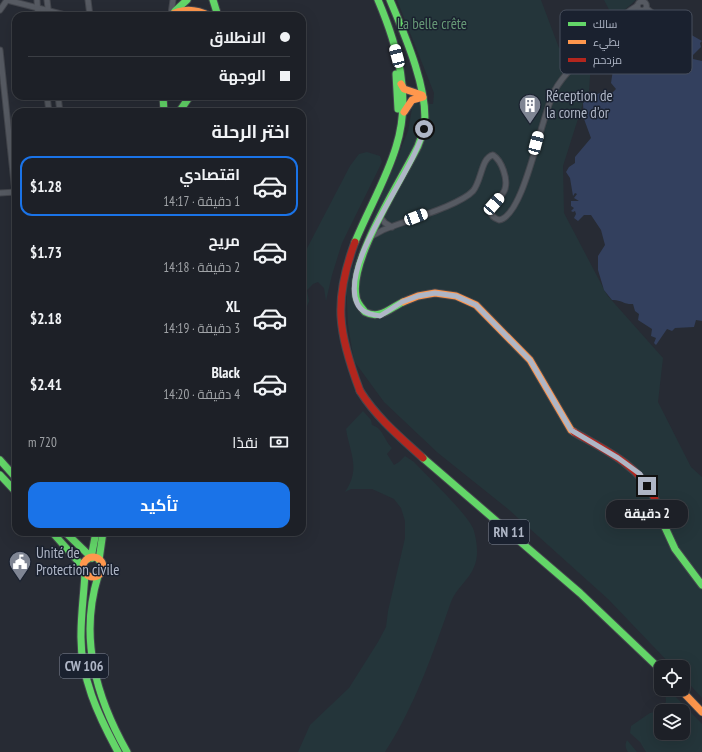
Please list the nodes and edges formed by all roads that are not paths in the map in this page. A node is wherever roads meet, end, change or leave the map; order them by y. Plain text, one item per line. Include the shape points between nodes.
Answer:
1 (7, 0) edge
2 (37, 0) edge
3 (47, 0) edge
4 (88, 0) edge
5 (173, 0) edge
6 (188, 0) edge
7 (213, 0) edge
8 (372, 0) edge
9 (378, 0) edge
10 (390, 0) edge
11 (644, 1) edge
12 (638, 6) junction
13 (38, 7) junction
14 (646, 8) junction
15 (0, 10) edge
16 (631, 10) edge
17 (648, 10) edge
18 (38, 12) edge
19 (46, 12) edge
20 (48, 12) edge
21 (90, 12) edge
22 (171, 12) edge
23 (174, 12) edge
24 (177, 12) edge
25 (199, 12) edge
26 (217, 12) edge
27 (0, 50) edge
28 (395, 70) junction
29 (567, 74) edge
30 (404, 89) junction
31 (423, 96) junction
32 (403, 113) junction
33 (12, 164) edge
34 (12, 192) edge
35 (0, 193) edge
36 (381, 218) junction
37 (392, 227) junction
38 (370, 238) junction
39 (360, 392) junction
40 (0, 460) edge
41 (12, 474) edge
42 (0, 475) edge
43 (12, 488) edge
44 (55, 536) edge
45 (69, 536) edge
46 (95, 536) edge
47 (103, 536) edge
48 (90, 558) junction
49 (100, 560) junction
50 (84, 571) junction
51 (98, 576) junction
52 (702, 585) edge
53 (654, 663) edge
54 (687, 696) edge
55 (702, 712) edge
56 (118, 752) edge
57 (127, 752) edge

1 - 13 street
1 - 15 street
2 - 13 street
3 - 20 street
4 - 21 street
5 - 22 street
6 - 23 main road
7 - 26 main road
8 - 28 main road, RN 11 via 386,36
9 - 30 main road, RN 11 via 393,40
10 - 31 main road via 403,31
11 - 12 street via 639,2
11 - 14 street
12 - 14 street via 641,10
12 - 16 street
13 - 18 street
13 - 19 street
14 - 17 street
24 - 25 main road
27 - 33 street
28 - 30 main road
28 - 39 main road, RN 11 via 398,109 396,131 346,260 337,303 343,353
29 - 37 street via 558,84 544,115 524,188 516,205 506,216 499,220 492,212 492,207 506,185 500,163 493,155 484,161 479,181 462,199
30 - 31 main road
30 - 32 main road, RN 11
31 - 32 main road via 412,100
31 - 36 main road via 422,138
32 - 39 main road, RN 11 via 396,147 355,243 341,292 340,310 346,357
34 - 35 street
36 - 37 street via 385,224
36 - 38 main road
37 - 38 street
38 - 52 main road via 356,272 354,288 357,304 366,313 380,316 402,302 435,293 456,296 476,305 530,360 571,430 640,474 654,497 675,549
39 - 53 main road, RN 11 via 388,426 580,594
40 - 41 main road
42 - 43 main road
44 - 50 main road
45 - 48 main road
46 - 48 main road
47 - 49 main road
48 - 49 main road
48 - 50 main road via 85,562
49 - 51 main road via 103,568
50 - 51 main road via 91,577
50 - 56 main road, CW 106 via 81,628 83,660 94,705
51 - 57 main road, CW 106 via 90,614 91,654 106,711
54 - 55 main road

